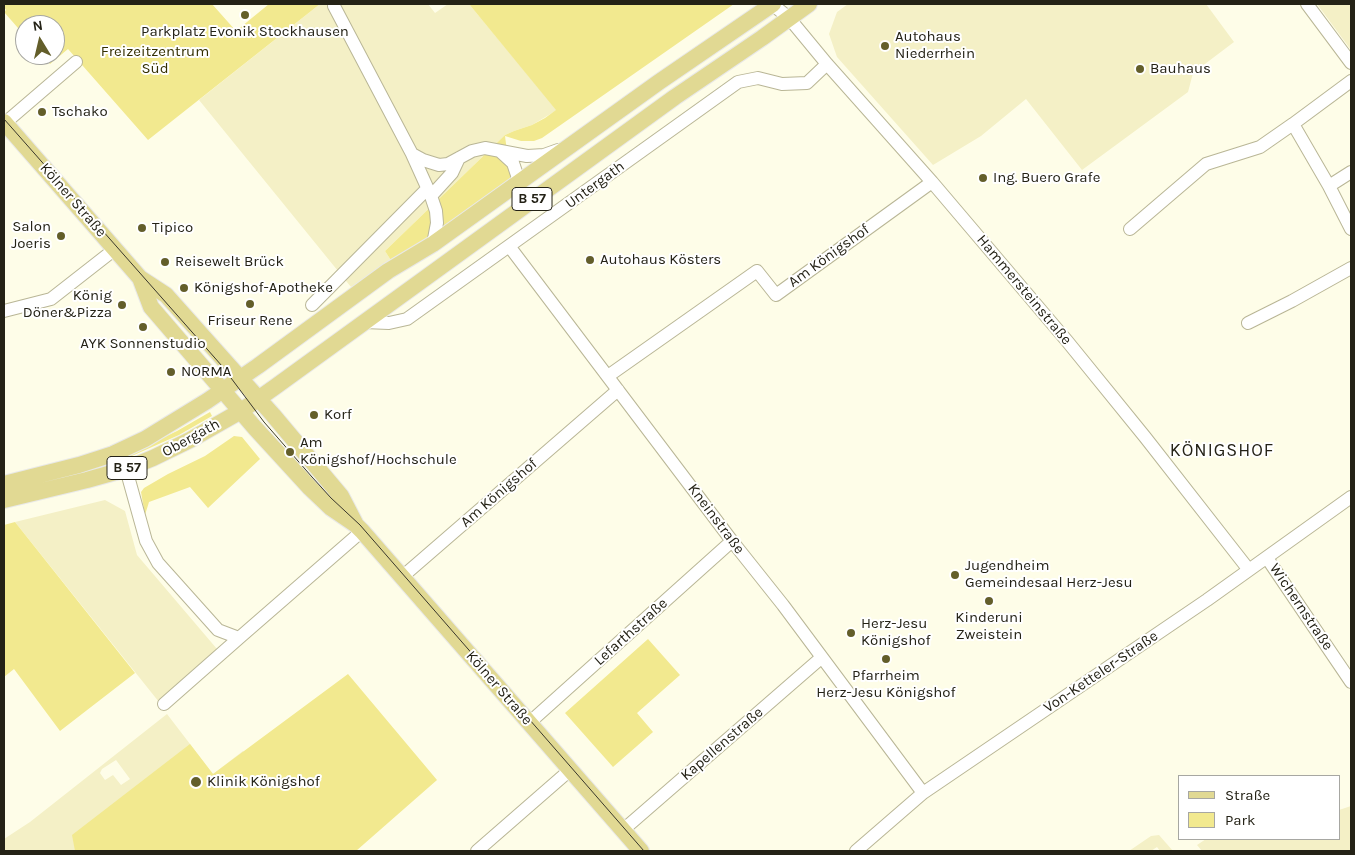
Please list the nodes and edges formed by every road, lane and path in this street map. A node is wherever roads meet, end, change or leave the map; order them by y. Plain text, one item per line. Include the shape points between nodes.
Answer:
1 (773, 4) edge
2 (809, 4) edge
3 (1307, 4) edge
4 (334, 6) dead end
5 (790, 18) junction
6 (76, 62) dead end
7 (1351, 63) edge
8 (827, 64) junction
9 (1351, 81) edge
10 (4, 122) edge
11 (1293, 124) junction
12 (572, 145) junction
13 (501, 152) junction
14 (412, 154) junction
15 (459, 158) junction
16 (1351, 172) edge
17 (932, 182) junction
18 (518, 184) junction
19 (1329, 186) junction
20 (429, 192) junction
21 (492, 228) junction
22 (1351, 229) edge
23 (1130, 230) dead end
24 (433, 244) junction
25 (509, 246) junction
26 (115, 249) junction
27 (1351, 268) edge
28 (140, 278) junction
29 (312, 306) dead end
30 (4, 311) edge
31 (364, 322) junction
32 (1248, 323) dead end
33 (608, 376) junction
34 (240, 378) junction
35 (223, 390) junction
36 (618, 390) junction
37 (259, 399) junction
38 (241, 411) junction
39 (126, 469) junction
40 (4, 484) edge
41 (1351, 497) edge
42 (4, 500) edge
43 (359, 528) junction
44 (732, 541) junction
45 (1267, 558) junction
46 (1249, 570) junction
47 (402, 577) junction
48 (240, 638) junction
49 (821, 658) junction
50 (1351, 682) edge
51 (164, 704) dead end
52 (529, 723) junction
53 (570, 770) junction
54 (923, 793) junction
55 (623, 830) junction
56 (478, 851) edge
57 (641, 851) edge
58 (856, 851) edge

1 - 5 street, Hammersteinstraße
1 - 12 main road, B 57
2 - 5 main road, Untergath / B 57
3 - 7 street
4 - 14 street
5 - 8 street, Hammersteinstraße
5 - 21 main road, Untergath / B 57
6 - 10 street, Kölner Straße
8 - 17 street, Hammersteinstraße
8 - 25 street, Untergath via 807,83 782,84 758,78 738,82
9 - 11 street
10 - 26 main road, Kölner Straße
11 - 19 street
11 - 23 street via 1260,147 1206,164
12 - 13 street via 544,155
12 - 18 main road, B 57
13 - 15 street via 485,148
13 - 18 street via 513,164
14 - 15 street via 439,165
14 - 20 street
15 - 20 street via 452,173
16 - 19 street
17 - 33 street, Am Königshof via 776,295 757,271
17 - 46 street, Hammersteinstraße via 1087,364
18 - 21 main road, B 57 via 509,210
18 - 24 main road, B 57
19 - 22 street
20 - 24 street via 436,211
20 - 29 street
21 - 31 main road, Untergath / B 57
24 - 34 main road, B 57 via 388,271
25 - 31 street, Untergath via 408,318 389,323
25 - 33 street, Kneinstraße
26 - 28 main road, Kölner Straße
26 - 30 street via 51,299
27 - 32 street
28 - 34 main road, Kölner Straße via 166,295
28 - 35 main road, Kölner Straße via 151,307
31 - 37 main road, Untergath / B 57
33 - 36 street, Kneinstraße
34 - 35 main road, Obergath / B 57
34 - 37 main road, Kölner Straße
35 - 38 main road, Kölner Straße
35 - 40 main road, Obergath / B 57 via 145,439 113,454
36 - 44 street, Kneinstraße
36 - 47 street, Am Königshof
37 - 38 main road, Obergath / B 57
37 - 43 main road, Kölner Straße via 341,496
38 - 39 main road, Obergath / B 57 via 190,440
38 - 43 main road, Kölner Straße via 310,488
39 - 42 main road, Obergath / B 57
39 - 48 street via 146,541 158,563 218,630
41 - 45 street, Von-Ketteler-Straße
43 - 47 main road, Kölner Straße
43 - 48 street
44 - 49 street, Kneinstraße
44 - 52 street, Lefarthstraße
45 - 46 street, Von-Ketteler-Straße
45 - 50 street, Wichernstraße
46 - 54 street, Von-Ketteler-Straße
47 - 52 main road, Kölner Straße
48 - 51 street
49 - 54 street, Kneinstraße
49 - 55 street, Kapellenstraße
52 - 53 main road, Kölner Straße
53 - 55 main road, Kölner Straße
53 - 56 street
54 - 58 street, Von-Ketteler-Straße
55 - 57 main road, Kölner Straße

